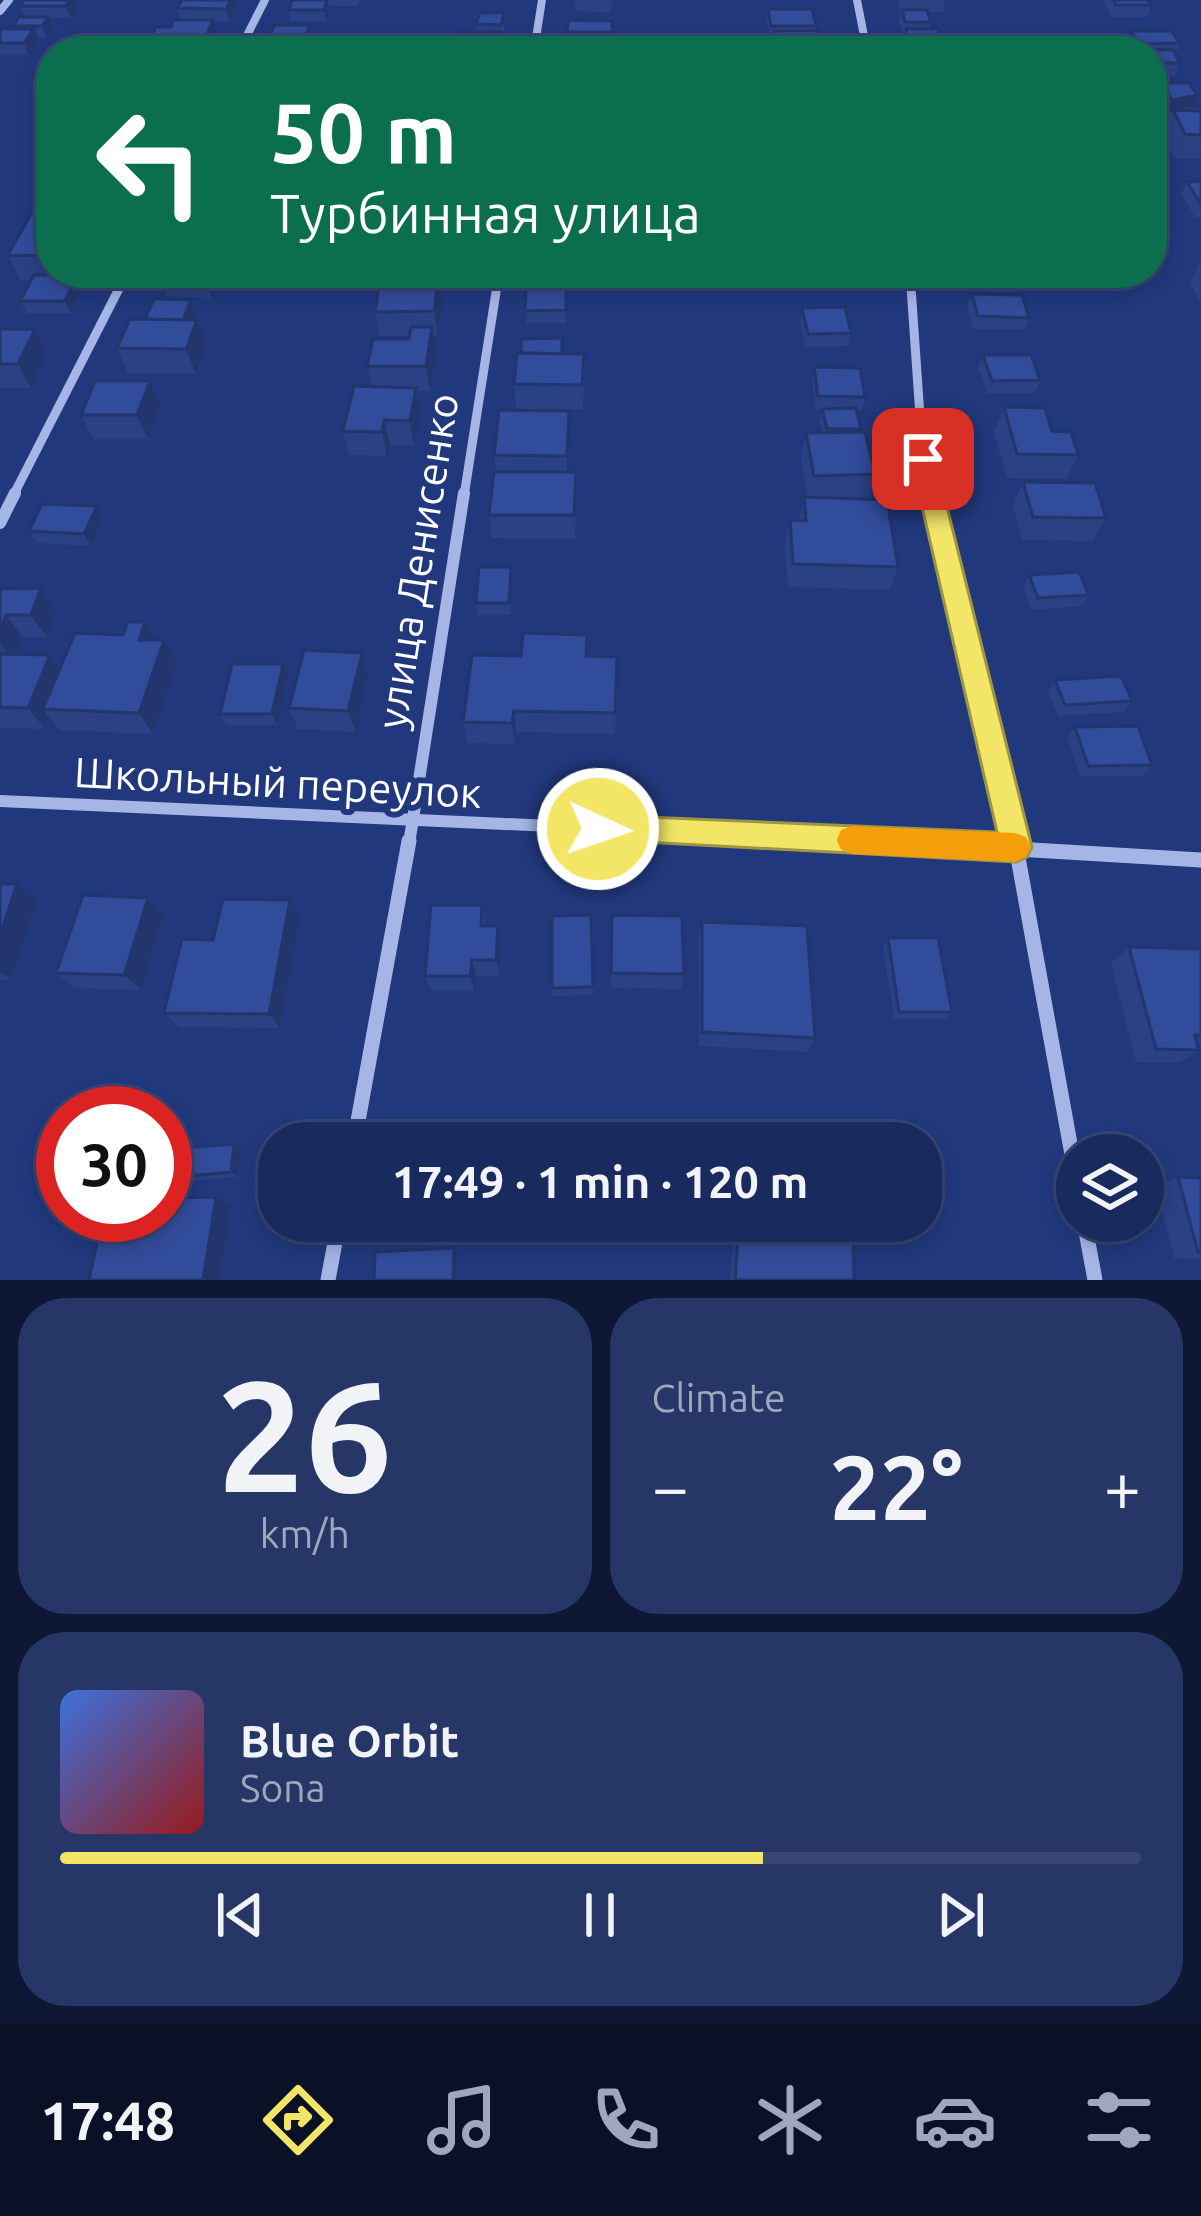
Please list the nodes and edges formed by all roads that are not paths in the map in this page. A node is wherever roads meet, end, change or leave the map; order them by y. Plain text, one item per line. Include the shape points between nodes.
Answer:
1 (9, 0) edge
2 (265, 0) edge
3 (542, 0) edge
4 (857, 0) edge
5 (0, 11) edge
6 (247, 36) edge
7 (536, 36) edge
8 (864, 36) edge
9 (119, 288) edge
10 (497, 288) edge
11 (911, 288) edge
12 (0, 523) edge
13 (0, 801) edge
14 (413, 821) junction
15 (1016, 847) junction
16 (1201, 860) edge
17 (358, 1122) edge
18 (1068, 1134) edge
19 (335, 1242) edge
20 (1088, 1242) edge
21 (328, 1280) edge
22 (1095, 1280) edge

1 - 5 street
2 - 6 street
3 - 7 street
4 - 8 street
9 - 12 street
10 - 14 street, улица Денисенко
11 - 15 street via 923,459
13 - 14 street, Школьный переулок
14 - 15 street, Школьный переулок
14 - 17 street, улица Денисенко
15 - 16 street, Школьный переулок
15 - 18 street
19 - 21 street
20 - 22 street

